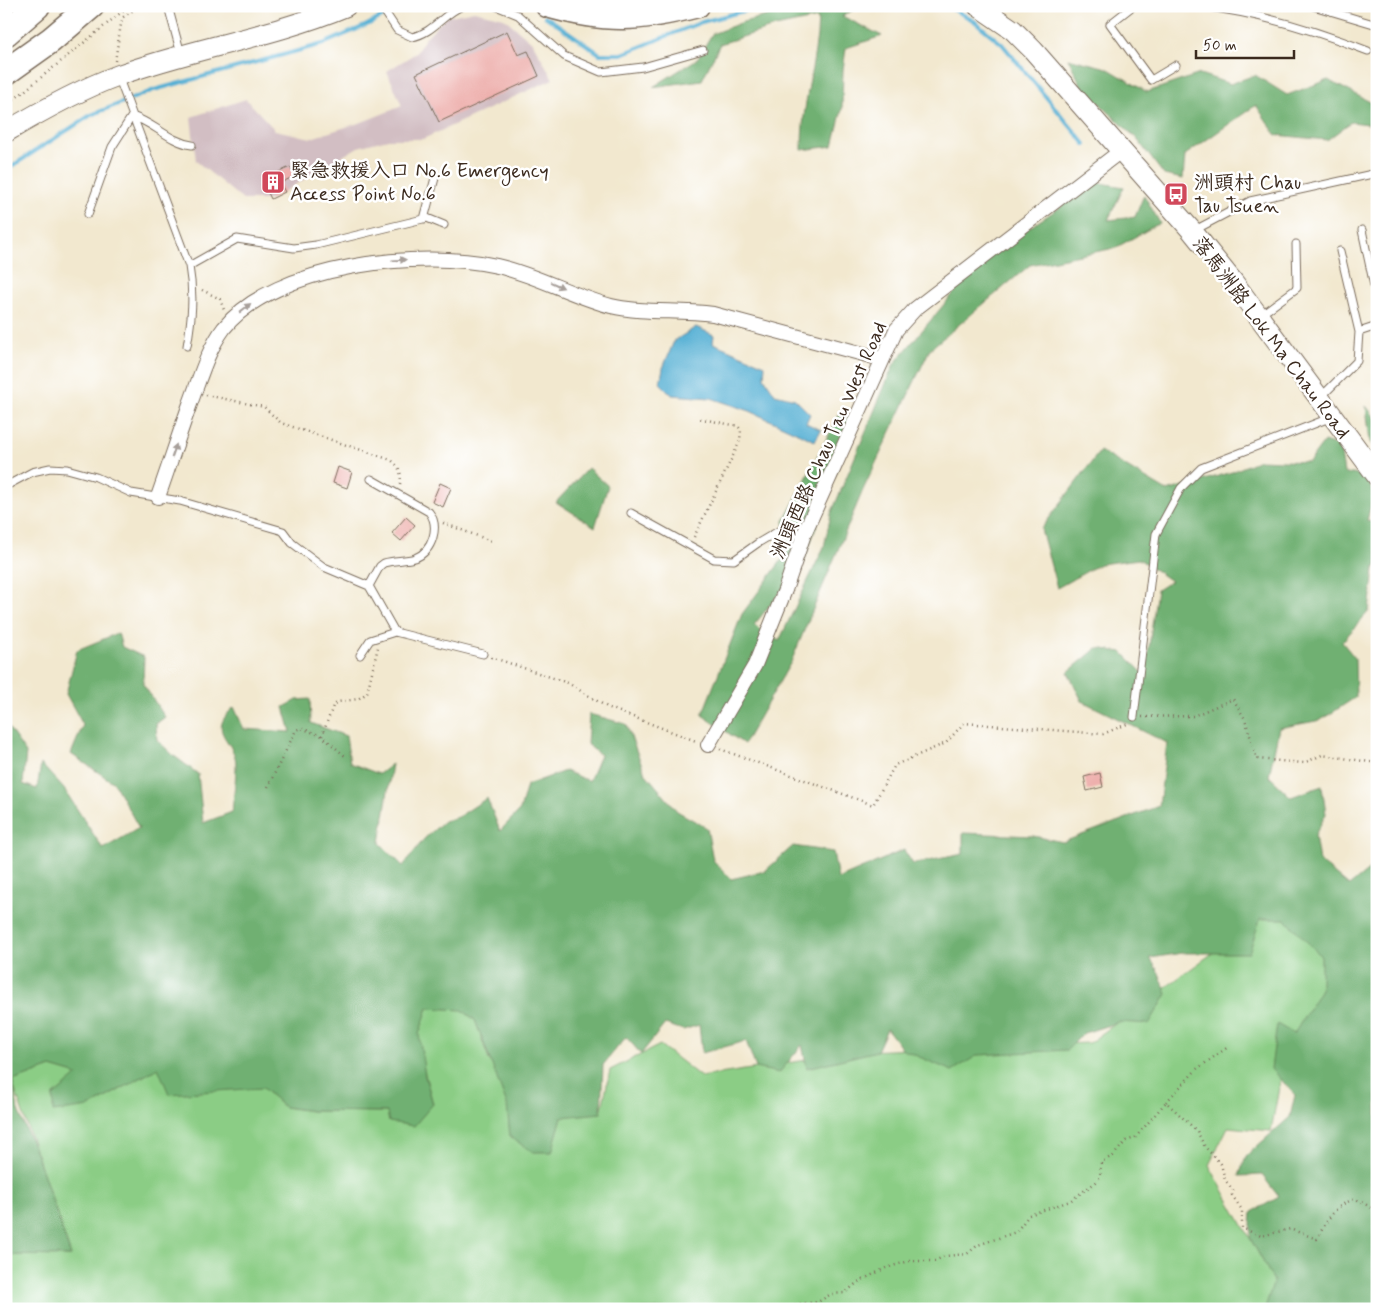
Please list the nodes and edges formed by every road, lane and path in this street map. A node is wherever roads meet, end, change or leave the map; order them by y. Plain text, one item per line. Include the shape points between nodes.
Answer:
1 (13, 6) edge
2 (37, 6) edge
3 (71, 6) edge
4 (91, 6) edge
5 (129, 6) edge
6 (139, 6) edge
7 (168, 6) edge
8 (346, 6) edge
9 (381, 6) edge
10 (462, 6) edge
11 (496, 6) edge
12 (698, 6) edge
13 (978, 6) edge
14 (1133, 6) edge
15 (1201, 6) edge
16 (1313, 6) edge
17 (555, 8) edge
18 (6, 13) edge
19 (1377, 25) edge
20 (6, 33) edge
21 (703, 50) dead end
22 (1368, 51) dead end
23 (182, 57) junction
24 (6, 63) edge
25 (1176, 65) dead end
26 (116, 71) junction
27 (6, 72) edge
28 (6, 106) edge
29 (132, 116) junction
30 (6, 132) edge
31 (192, 145) dead end
32 (1122, 150) junction
33 (1377, 173) edge
34 (434, 178) dead end
35 (88, 214) dead end
36 (424, 219) junction
37 (444, 226) dead end
38 (1362, 230) dead end
39 (1192, 231) junction
40 (1296, 244) dead end
41 (1340, 251) dead end
42 (189, 266) junction
43 (1377, 300) edge
44 (1259, 316) junction
45 (228, 323) junction
46 (1377, 326) edge
47 (1360, 332) junction
48 (187, 346) dead end
49 (882, 359) junction
50 (194, 393) junction
51 (1319, 399) junction
52 (1332, 417) junction
53 (697, 418) dead end
54 (1377, 476) edge
55 (371, 480) dead end
56 (6, 486) edge
57 (399, 494) junction
58 (158, 497) junction
59 (631, 513) dead end
60 (435, 520) junction
61 (804, 534) junction
62 (491, 542) dead end
63 (690, 545) junction
64 (369, 586) junction
65 (396, 632) junction
66 (378, 636) junction
67 (483, 654) joint
68 (360, 655) dead end
69 (1134, 717) junction
70 (322, 736) junction
71 (708, 745) junction
72 (345, 756) dead end
73 (1377, 763) edge
74 (268, 787) dead end
75 (1228, 1047) dead end
76 (1166, 1102) junction
77 (1372, 1183) dead end
78 (1377, 1187) edge
79 (1377, 1211) edge
80 (786, 1309) edge

1 - 18 highway
2 - 20 highway
3 - 24 highway
4 - 27 highway
5 - 28 path
6 - 26 path via 122,18
7 - 23 lane
8 - 23 street via 286,28
9 - 10 lane via 397,30 412,37 425,34
11 - 21 lane via 518,15 564,56 601,72 643,67
12 - 17 main road via 631,20
13 - 32 street, 落馬洲路 Lok Ma Chau Road via 1028,44
14 - 25 lane via 1110,24 1151,80
15 - 22 lane via 1246,14 1334,38
16 - 19 lane
23 - 26 street
26 - 29 lane
26 - 30 street
29 - 31 lane via 156,126 179,144
29 - 35 lane via 112,147
29 - 42 lane
32 - 39 street, 落馬洲路 Lok Ma Chau Road
32 - 49 street, 洲頭西路 Chau Tau West Road via 915,309 896,330
33 - 39 lane via 1250,201
34 - 36 lane
36 - 37 lane via 435,220
36 - 42 lane via 294,248 237,239
38 - 43 lane
39 - 44 street, 落馬洲路 Lok Ma Chau Road
40 - 44 lane via 1297,288
41 - 47 lane
42 - 45 path via 202,274 202,291 220,299
42 - 48 lane via 193,311
44 - 51 street, 落馬洲路 Lok Ma Chau Road
45 -> 49 street via 264,295 318,276 375,262 436,259 510,269 613,306 713,314
45 - 50 street via 208,354
46 - 47 lane
47 - 51 lane via 1357,361
49 - 61 street, 洲頭西路 Chau Tau West Road
50 - 57 path via 264,407 281,423 391,460 399,467 402,476
58 -> 50 street
51 - 52 street, 落馬洲路 Lok Ma Chau Road
52 - 54 street, 落馬洲路 Lok Ma Chau Road
52 - 69 lane via 1200,468 1180,488 1156,534
53 - 63 path via 738,426 741,430 740,440
55 - 57 lane
56 - 58 lane via 32,472 67,468 131,493
57 - 60 lane via 429,512
58 - 64 lane via 283,531 292,543 324,567
59 - 63 lane
60 - 62 path
60 - 64 lane via 436,530 427,549 414,558 384,563
61 - 63 lane via 780,530 734,560 714,559
61 - 71 street, 洲頭西路 Chau Tau West Road via 755,665
64 - 65 lane
65 - 66 lane
65 - 67 lane
66 - 68 lane via 370,640
66 - 70 path via 377,656 367,693 333,706
67 - 71 path via 568,683 607,707
69 - 71 path via 1103,734 964,723 946,743 895,765 873,805
69 - 73 path via 1193,716 1233,699 1245,719 1257,759 1304,763 1322,755
70 - 72 path
70 - 74 path via 308,728 296,730
75 - 76 path via 1197,1069
76 - 79 path via 1197,1131 1205,1148 1221,1164 1224,1180 1233,1190 1232,1195 1242,1210 1242,1228 1261,1236 1290,1229 1317,1239 1327,1220 1343,1202 1356,1199
76 - 80 path via 1135,1138 1126,1140 1113,1156 1102,1162 1096,1182 1070,1201 1029,1215 1016,1232 978,1245 967,1254 886,1268 845,1292
77 - 78 path

